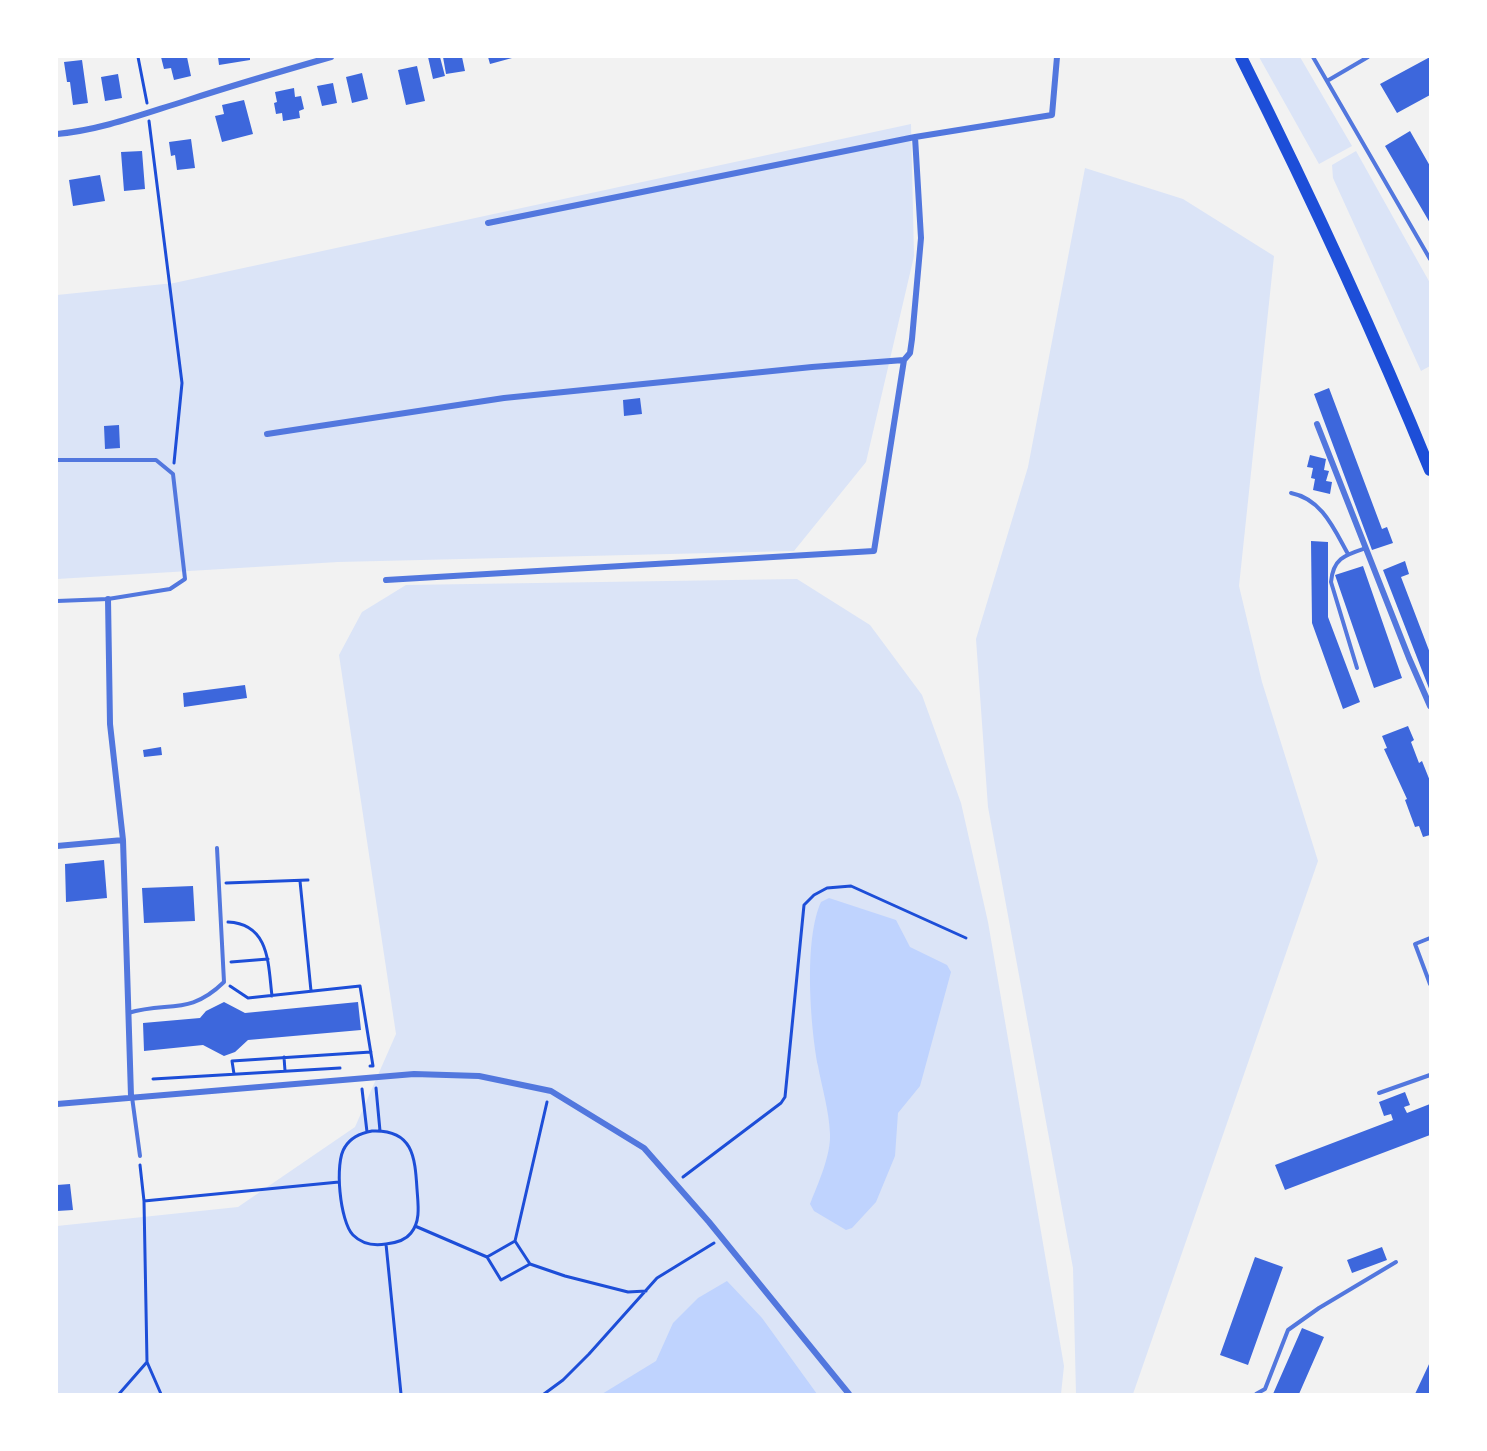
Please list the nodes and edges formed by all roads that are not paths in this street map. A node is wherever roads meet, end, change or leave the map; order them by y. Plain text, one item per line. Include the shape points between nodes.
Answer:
1 (331, 57) edge
2 (1057, 57) edge
3 (1241, 57) edge
4 (1313, 57) edge
5 (1368, 57) edge
6 (1327, 81) junction
7 (57, 134) edge
8 (915, 137) junction
9 (488, 223) dead end
10 (1430, 259) edge
11 (904, 360) junction
12 (1317, 424) dead end
13 (267, 434) dead end
14 (57, 460) edge
15 (1430, 470) edge
16 (1292, 493) dead end
17 (1366, 548) junction
18 (1348, 554) junction
19 (386, 580) dead end
20 (108, 599) junction
21 (57, 601) edge
22 (1357, 668) dead end
23 (1430, 706) edge
24 (123, 840) junction
25 (57, 846) edge
26 (217, 848) dead end
27 (1430, 938) edge
28 (1430, 984) edge
29 (128, 1013) junction
30 (1430, 1074) edge
31 (1379, 1093) dead end
32 (131, 1096) junction
33 (57, 1104) edge
34 (140, 1156) road end
35 (1396, 1262) dead end
36 (849, 1394) edge
37 (1256, 1394) edge

1 - 7 street via 103,126
2 - 8 street via 1052,116
3 - 15 main road via 1372,331
4 - 6 lane
5 - 6 lane
6 - 10 lane
8 - 9 street
8 - 11 street via 921,238 912,339 910,353
11 - 13 street via 504,398
11 - 19 street via 874,551
12 - 17 street
14 - 20 lane via 156,460 173,474 185,579 170,589
16 - 18 lane via 1316,504
17 - 18 lane
17 - 23 street
18 - 22 lane via 1334,566 1331,582
20 - 21 lane
20 - 24 street via 110,724
24 - 25 street
24 - 29 street
26 - 29 lane via 224,982 200,1001
27 - 28 lane via 1415,945
29 - 32 street
30 - 31 lane
32 - 33 street
32 - 34 lane
32 - 36 street via 414,1074 479,1076 551,1091 644,1148
35 - 37 lane via 1288,1330 1265,1389

